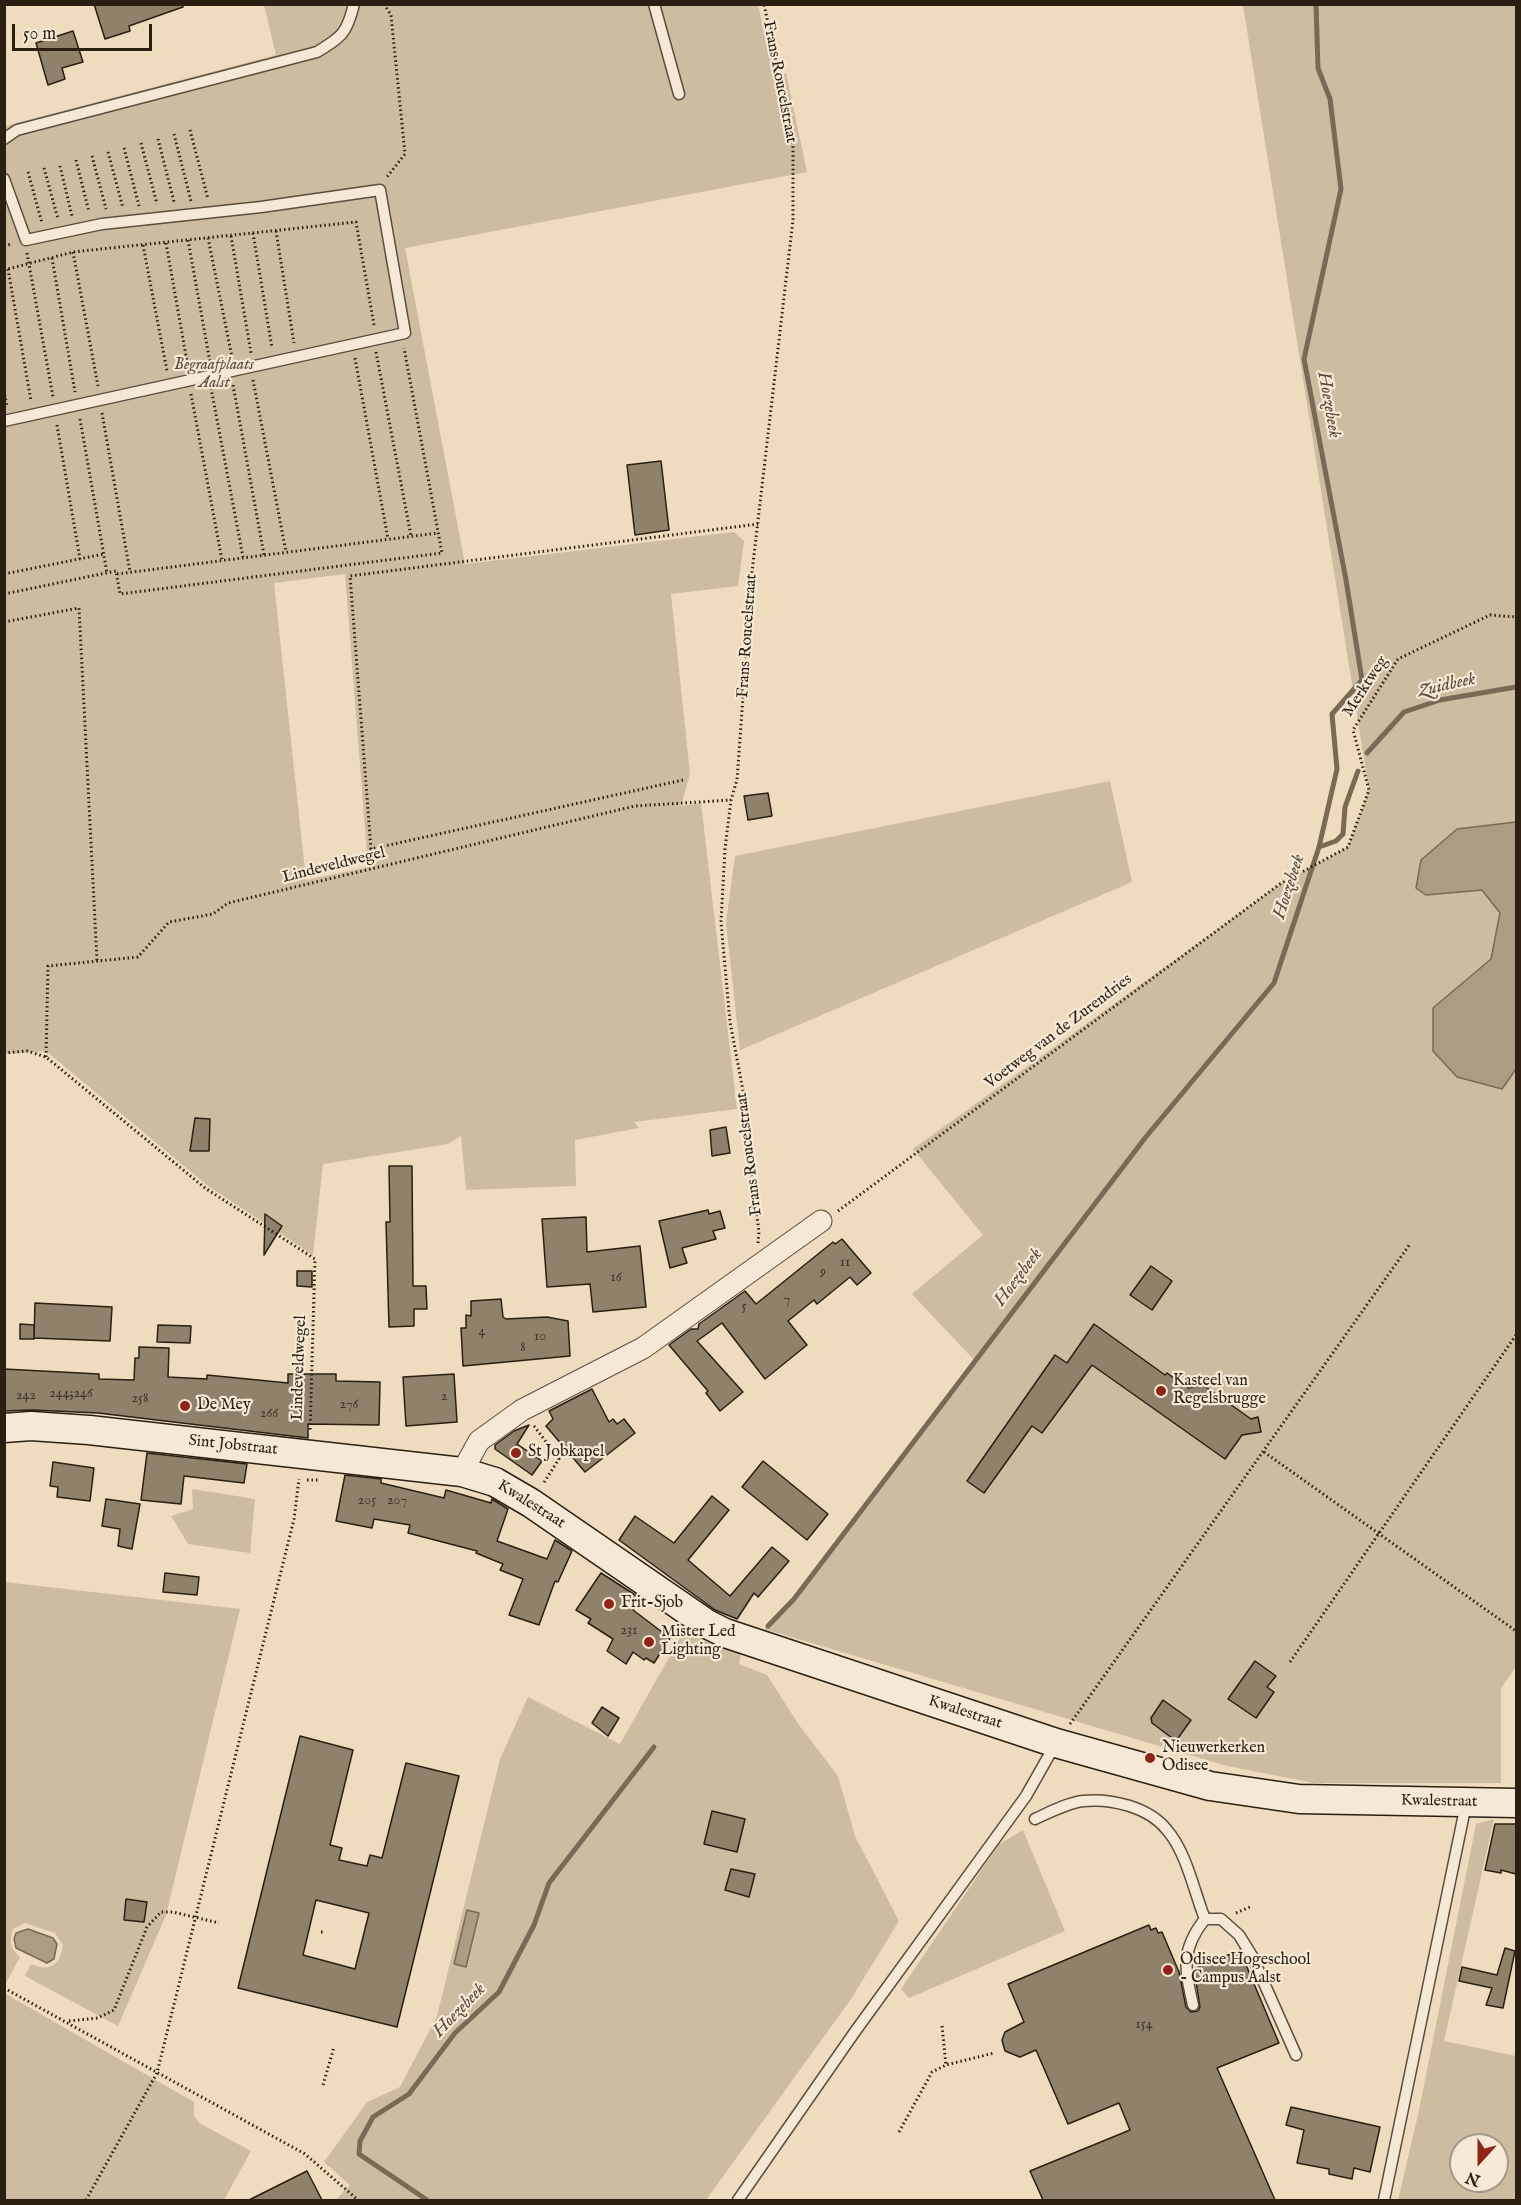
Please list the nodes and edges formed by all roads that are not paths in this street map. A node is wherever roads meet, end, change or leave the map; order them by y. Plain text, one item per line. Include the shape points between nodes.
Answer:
1 (354, 4) edge
2 (654, 4) edge
3 (679, 94) dead end
4 (4, 140) edge
5 (4, 179) edge
6 (4, 421) edge
7 (821, 1221) road end
8 (4, 1428) edge
9 (462, 1472) junction
10 (1056, 1743) junction
11 (1516, 1803) edge
12 (1466, 1804) junction
13 (1035, 1819) dead end
14 (1205, 1919) junction
15 (1193, 2005) dead end
16 (1296, 2055) dead end
17 (738, 2200) edge
18 (1384, 2200) edge

1 - 4 lane via 349,25 340,39 317,52 17,130
2 - 3 lane
5 - 6 lane via 26,240 109,223 380,190 405,333
7 - 9 street via 643,1348 522,1410 479,1441
8 - 9 street, Sint Jobstraat via 89,1430 304,1467
9 - 10 street, Kwalestraat via 495,1482 531,1503 725,1633
10 - 12 street, Kwalestraat via 1210,1786 1243,1791 1299,1799
10 - 17 lane via 1026,1796
11 - 12 street, Kwalestraat
12 - 18 lane
13 - 14 lane via 1081,1801 1129,1806 1153,1816 1168,1830 1179,1851
14 - 15 lane via 1190,1943 1185,1967
14 - 16 lane via 1221,1919 1239,1935

